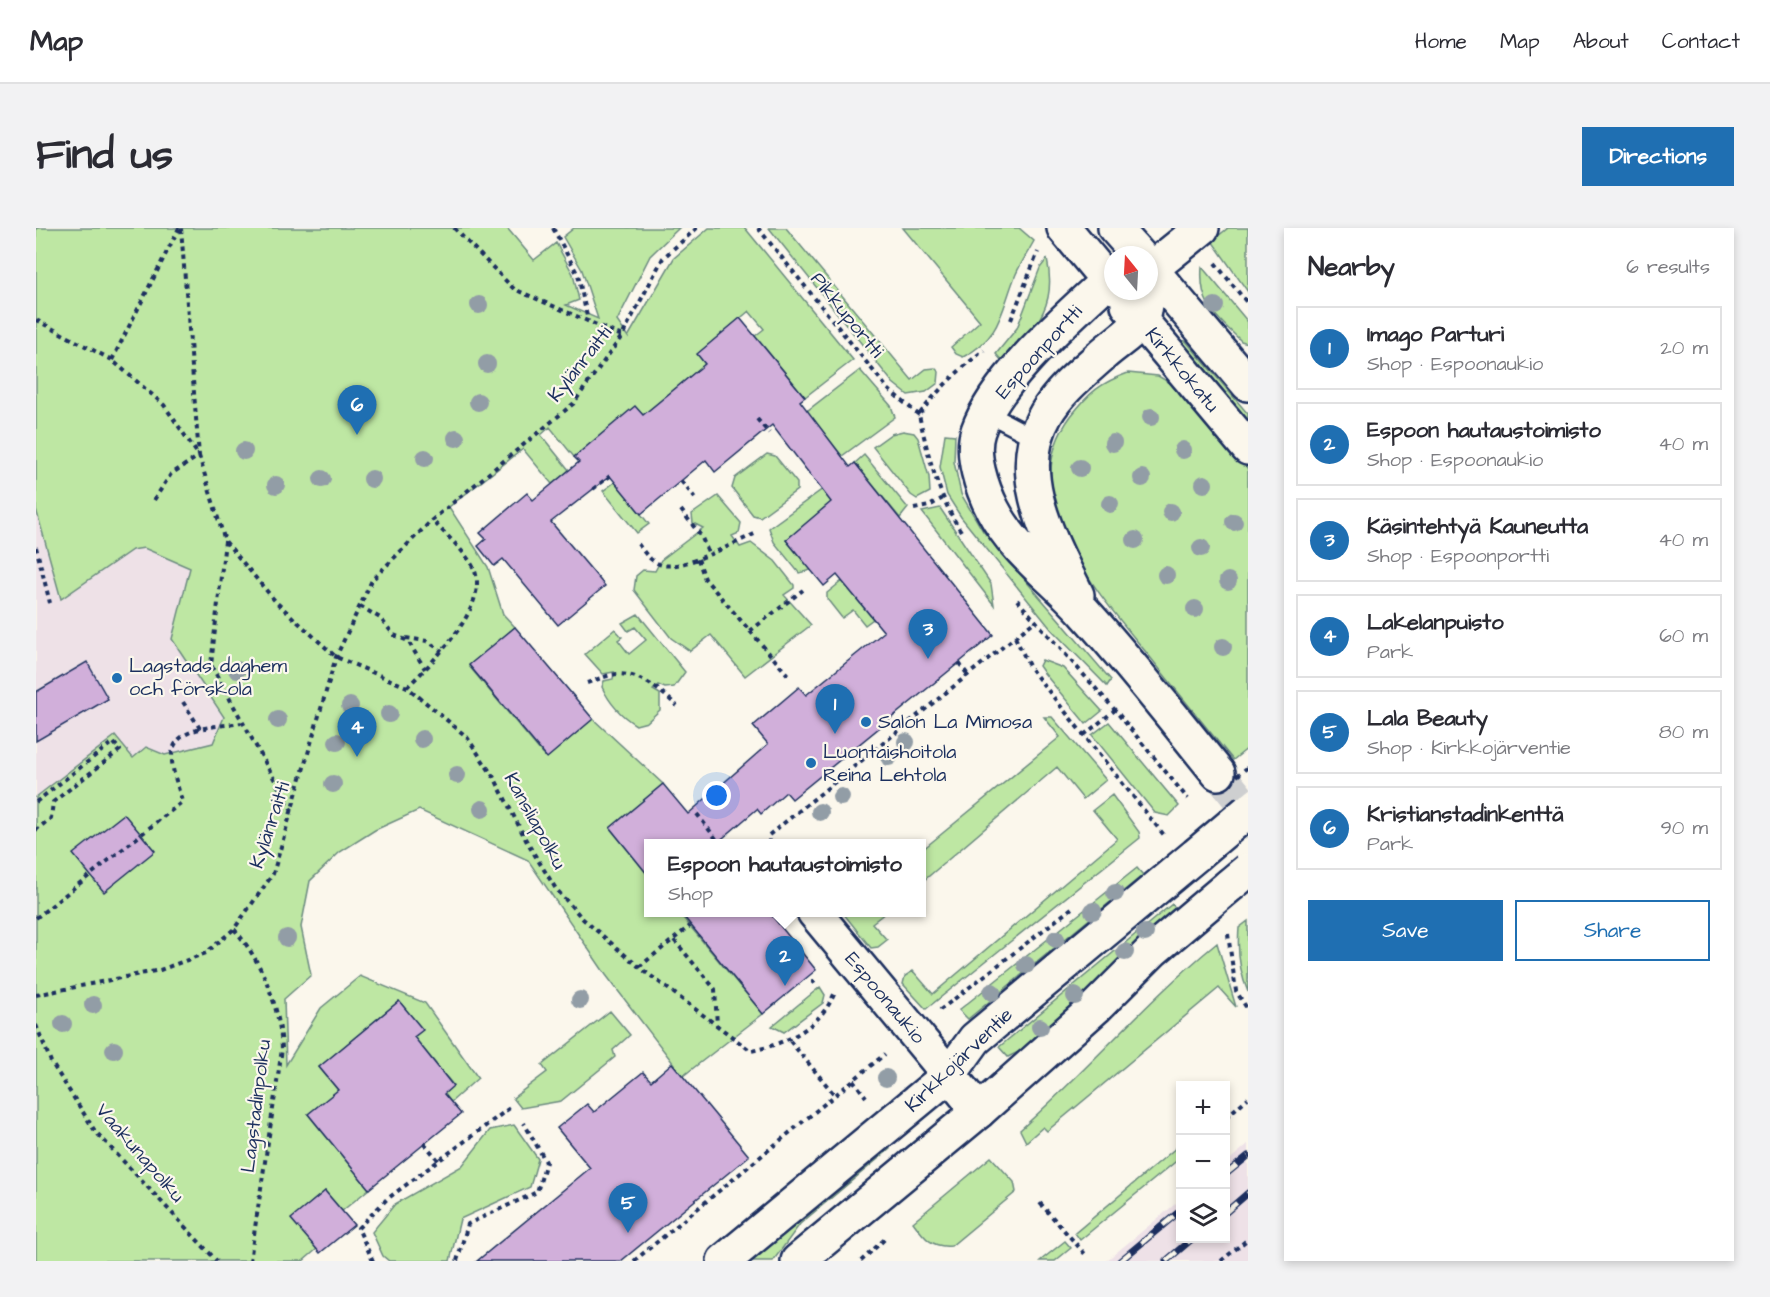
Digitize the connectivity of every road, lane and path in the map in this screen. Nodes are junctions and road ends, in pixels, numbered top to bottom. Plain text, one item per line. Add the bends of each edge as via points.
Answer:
1 (180, 228) edge
2 (454, 228) edge
3 (553, 228) edge
4 (697, 228) edge
5 (758, 228) edge
6 (1064, 228) edge
7 (1115, 228) edge
8 (1198, 232) edge
9 (1126, 246) edge
10 (1158, 268) edge
11 (1104, 274) edge
12 (1158, 291) edge
13 (1104, 292) edge
14 (1158, 299) edge
15 (1130, 300) edge
16 (1248, 304) edge
17 (36, 320) edge
18 (588, 322) junction
19 (1006, 328) dead end
20 (622, 336) junction
21 (986, 349) dead end
22 (112, 360) junction
23 (1248, 384) edge
24 (987, 413) junction
25 (757, 419) dead end
26 (769, 433) dead end
27 (1037, 439) junction
28 (1248, 448) edge
29 (199, 456) junction
30 (610, 476) dead end
31 (681, 481) dead end
32 (593, 489) dead end
33 (695, 498) dead end
34 (943, 498) dead end
35 (154, 500) dead end
36 (914, 509) dead end
37 (681, 510) dead end
38 (432, 520) junction
39 (757, 533) dead end
40 (225, 540) junction
41 (638, 544) dead end
42 (36, 547) edge
43 (709, 554) junction
44 (698, 559) junction
45 (803, 590) dead end
46 (50, 603) dead end
47 (360, 606) junction
48 (1085, 612) junction
49 (1035, 621) dead end
50 (750, 631) junction
51 (1015, 637) junction
52 (402, 638) junction
53 (442, 651) junction
54 (336, 657) junction
55 (958, 663) dead end
56 (425, 669) junction
57 (788, 675) dead end
58 (968, 675) junction
59 (587, 683) dead end
60 (407, 687) junction
61 (1095, 688) dead end
62 (183, 702) dead end
63 (677, 706) dead end
64 (1115, 710) junction
65 (241, 723) junction
66 (201, 730) junction
67 (1084, 735) junction
68 (1218, 773) tunnel mouth
69 (1188, 799) dead end
70 (36, 802) edge
71 (292, 811) junction
72 (1248, 811) edge
73 (697, 814) dead end
74 (36, 830) edge
75 (1171, 831) dead end
76 (1165, 836) junction
77 (717, 839) edge
78 (769, 839) edge
79 (1156, 843) dead end
80 (1239, 878) edge
81 (1074, 906) dead end
82 (818, 917) edge
83 (36, 918) edge
84 (690, 926) dead end
85 (1227, 926) dead end
86 (234, 929) junction
87 (674, 940) junction
88 (639, 967) junction
89 (836, 983) dead end
90 (36, 995) edge
91 (1248, 1010) edge
92 (36, 1025) edge
93 (717, 1026) junction
94 (913, 1032) junction
95 (790, 1041) junction
96 (949, 1075) junction
97 (834, 1094) junction
98 (1248, 1098) edge
99 (511, 1107) dead end
100 (979, 1111) junction
101 (1230, 1114) edge
102 (524, 1123) dead end
103 (424, 1143) dead end
104 (439, 1161) junction
105 (1040, 1203) dead end
106 (1248, 1239) edge
107 (1084, 1254) dead end
108 (217, 1261) edge
109 (250, 1261) edge
110 (373, 1261) edge
111 (457, 1261) edge
112 (634, 1261) edge
113 (724, 1261) edge
114 (798, 1261) edge
115 (1221, 1261) edge

1 - 22 path
1 - 29 path
2 - 18 path via 514,289
3 - 18 path via 578,275
4 - 20 path, Kylänraitti via 663,258
5 - 21 path, Pikkuportti via 888,389 919,415 954,374
6 - 11 main road, Kirkkokatu
6 - 19 path via 1037,253 1016,312
7 - 9 main road, Kirkkokatu
8 - 10 main road, Espoonportti
8 - 16 path
12 - 23 main road, Kirkkokatu
13 - 24 main road, Espoonportti via 1003,386
14 - 28 main road, Kirkkokatu
15 - 27 main road, Espoonportti via 1045,416
17 - 22 path
18 - 20 path
20 - 38 path, Kylänraitti via 573,404
22 - 29 path via 164,405
24 - 27 lane
24 - 48 main road, Espoonportti via 977,432 975,451 993,511 1022,553
25 - 26 path
27 - 48 main road, Espoonportti via 1032,476 1037,502 1048,536
29 - 35 path via 171,474
29 - 40 path
30 - 32 path
31 - 33 path
34 - 36 path
37 - 43 path
38 - 47 path, Kylänraitti via 372,580
38 - 53 path via 474,568 478,588 476,600
39 - 43 path
40 - 54 path via 276,602
40 - 65 path via 211,666
41 - 44 path via 660,565
42 - 46 path
43 - 44 path
44 - 50 path via 705,579
45 - 50 path
47 - 52 path
47 - 54 path, Kylänraitti
48 - 68 main road, Espoonportti
49 - 51 path
50 - 57 path
51 - 58 path
51 - 67 path via 1029,668
52 - 53 path via 427,641
52 - 56 path via 408,641
53 - 56 path
54 - 60 path, Kansliapolku
54 - 71 path, Kylänraitti
55 - 58 path
56 - 60 path
58 - 78 path via 769,835
59 - 63 path via 618,674 659,688
60 - 88 path, Kansliapolku via 468,737 556,889
61 - 64 path
62 - 66 path
64 - 67 path
64 - 69 path
65 - 66 path
65 - 71 path
66 - 83 path via 178,739 172,756 182,802
67 - 76 path
70 - 74 path via 113,742 120,750 53,802 51,818
71 - 86 path, Kylänraitti via 273,874
72 - 96 main road, Kirkkojärventie, bridge via 975,1039
73 - 77 path
75 - 76 path
76 - 79 path
80 - 100 main road via 1152,951
81 - 94 path
82 - 94 main road, Espoonaukio
84 - 87 path
85 - 91 path via 1236,991
86 - 90 path, Kylänraitti via 206,953 160,970
86 - 109 path, Lagstadinpolku via 263,974 281,1028 280,1060
87 - 88 path
87 - 93 path via 715,989
88 - 93 path, Espoonaukio
89 - 95 path, Espoonaukio via 823,1014
92 - 108 path, Vaakunapolku via 51,1062 94,1131
93 - 95 path, Espoonaukio via 751,1051
94 - 96 main road, Espoonaukio
94 - 97 path
95 - 97 path
96 - 100 main road, Espoonaukio
96 - 113 main road, Kirkkojärventie
97 - 112 path
98 - 101 path
99 - 104 path
100 - 114 main road
102 - 111 path via 546,1162 537,1192 468,1224
103 - 104 path
104 - 110 path via 387,1199 358,1228
105 - 107 path
106 - 115 path

